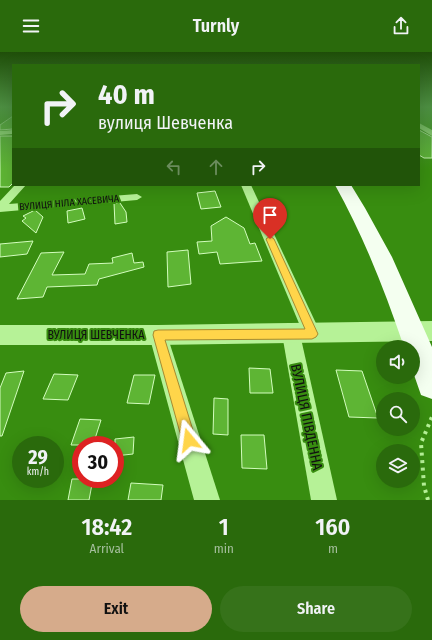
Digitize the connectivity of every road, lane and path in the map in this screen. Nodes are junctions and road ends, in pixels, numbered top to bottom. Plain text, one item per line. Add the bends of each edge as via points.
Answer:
1 (423, 128) edge
2 (12, 132) edge
3 (0, 133) edge
4 (432, 134) edge
5 (20, 186) edge
6 (246, 186) edge
7 (344, 186) edge
8 (137, 197) dead end
9 (2, 204) edge
10 (422, 331) edge
11 (290, 334) junction
12 (312, 334) junction
13 (0, 335) edge
14 (158, 335) junction
15 (432, 384) edge
16 (432, 417) edge
17 (207, 500) edge
18 (324, 500) edge
19 (428, 500) edge

1 - 4 street
2 - 3 street
5 - 9 street
6 - 12 street
7 - 10 highway
8 - 9 street, ВУЛИЦЯ НІЛА ХАСЕВИЧА
10 - 12 street, ВУЛИЦЯ ШЕВЧЕНКА
10 - 15 highway
11 - 12 street, ВУЛИЦЯ ШЕВЧЕНКА
11 - 14 street, ВУЛИЦЯ ШЕВЧЕНКА
11 - 18 street, ВУЛИЦЯ ПІВДЕННА
13 - 14 street, ВУЛИЦЯ ШЕВЧЕНКА
14 - 17 street
16 - 19 path via 421,443 424,486

